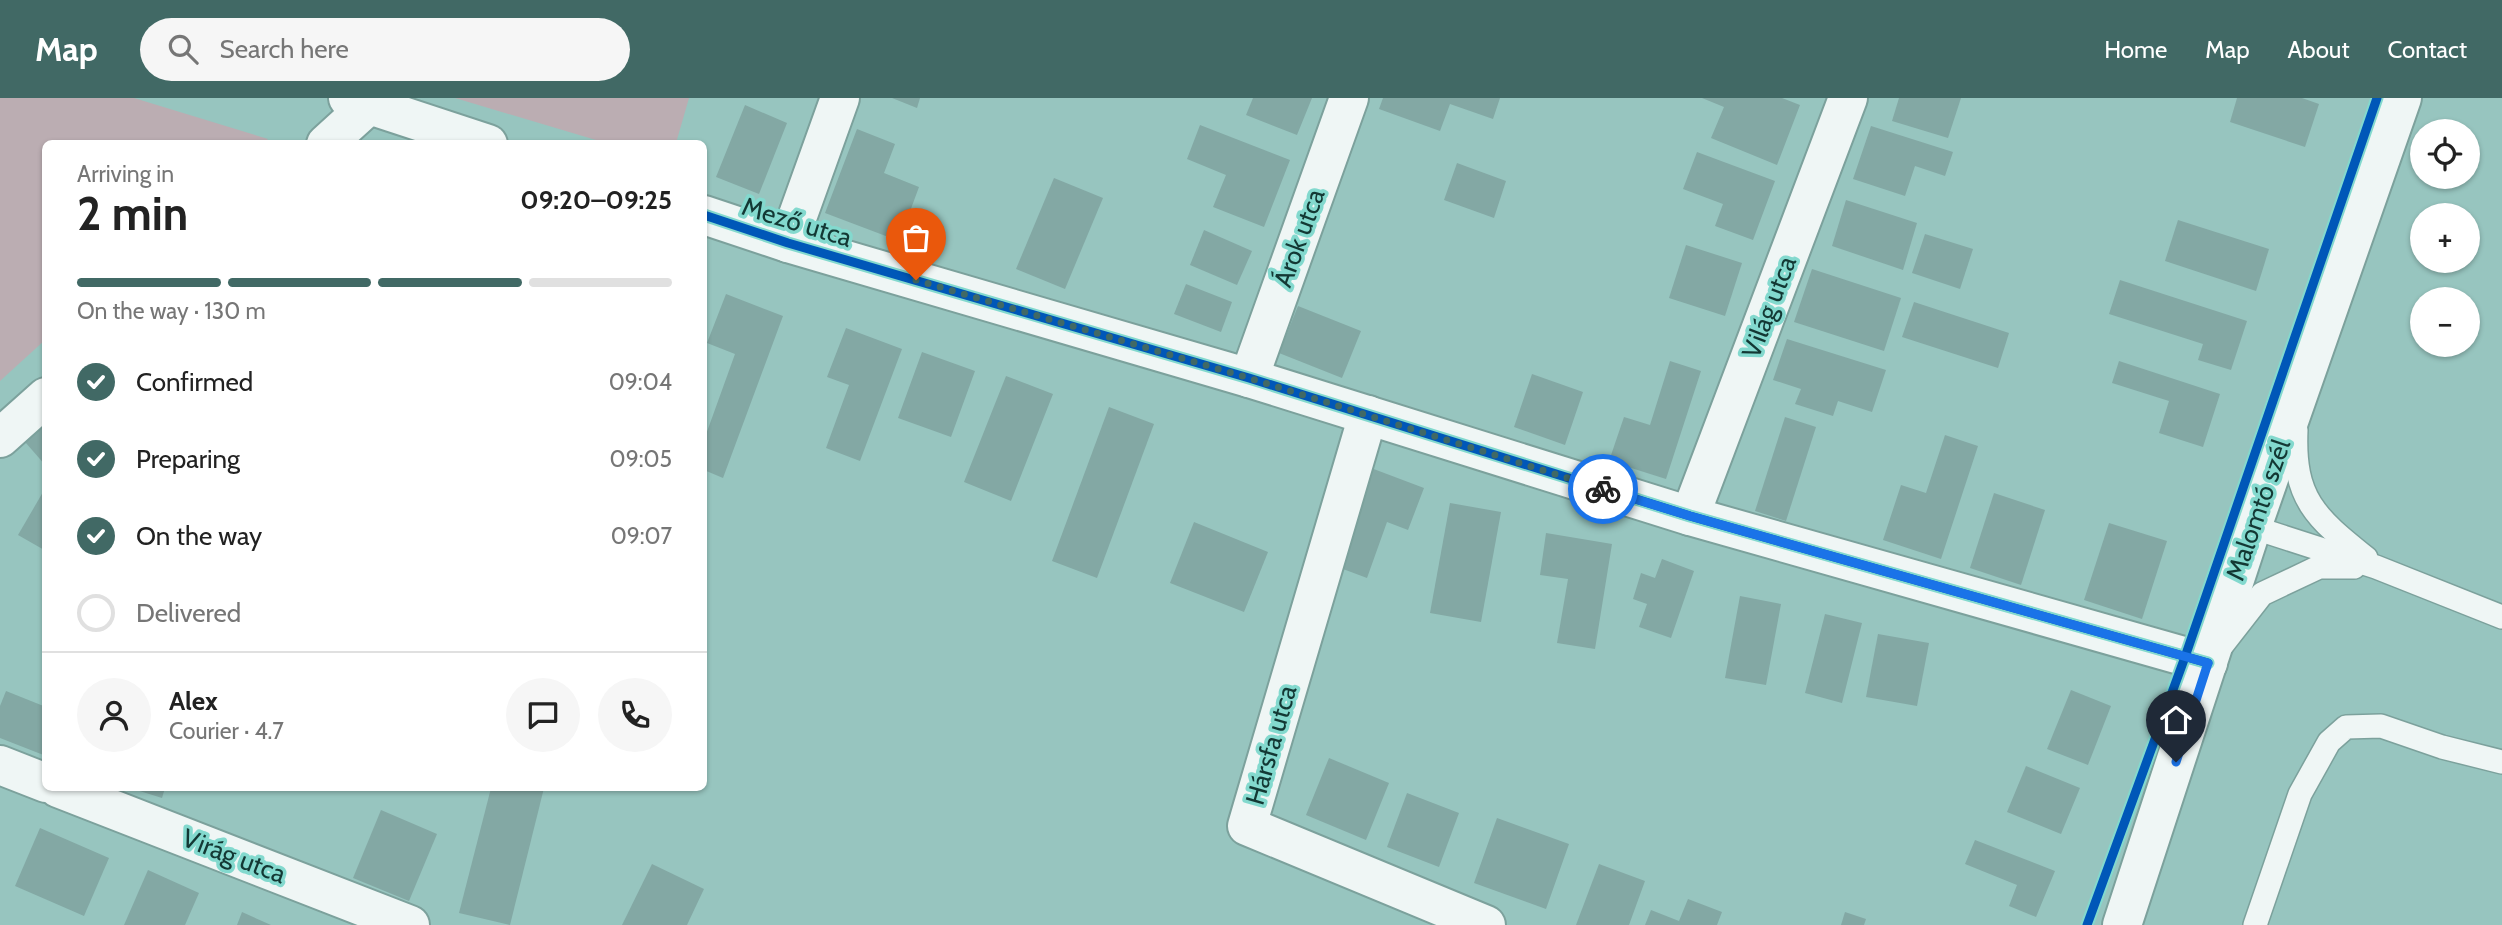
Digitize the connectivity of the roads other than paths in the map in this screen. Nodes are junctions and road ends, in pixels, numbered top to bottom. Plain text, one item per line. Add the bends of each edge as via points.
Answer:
1 (840, 98) edge
2 (1349, 98) edge
3 (1848, 98) edge
4 (2402, 98) edge
5 (359, 101) edge
6 (329, 140) edge
7 (476, 140) edge
8 (707, 216) edge
9 (788, 243) junction
10 (1249, 378) junction
11 (2297, 397) junction
12 (42, 401) edge
13 (1368, 415) junction
14 (0, 438) edge
15 (1690, 516) junction
16 (2252, 527) junction
17 (2376, 566) junction
18 (2502, 617) edge
19 (2208, 663) junction
20 (2502, 762) edge
21 (0, 765) edge
22 (42, 781) edge
23 (66, 791) edge
24 (410, 925) edge
25 (1486, 925) edge
26 (2122, 925) edge
27 (2255, 925) edge

1 - 9 street
2 - 10 street, Árok utca
3 - 15 street, Világ utca
4 - 11 street, Malomtó szél
5 - 6 street
5 - 7 street
8 - 9 street, Mező utca
9 - 10 street, Mező utca
10 - 13 street, Mező utca
11 - 16 street, Malomtó szél
11 - 17 lane via 2295,456 2301,488 2326,526
12 - 14 street
13 - 15 street, Mező utca
13 - 25 street, Hársfa utca via 1247,826
15 - 19 street, Mező utca
16 - 17 lane
16 - 19 street, Malomtó szél
17 - 18 lane
17 - 19 lane via 2319,567 2262,594
19 - 26 street, Malomtó szél
20 - 27 lane via 2381,726 2346,727 2329,742 2300,794
21 - 22 street
23 - 24 street, Virág utca

